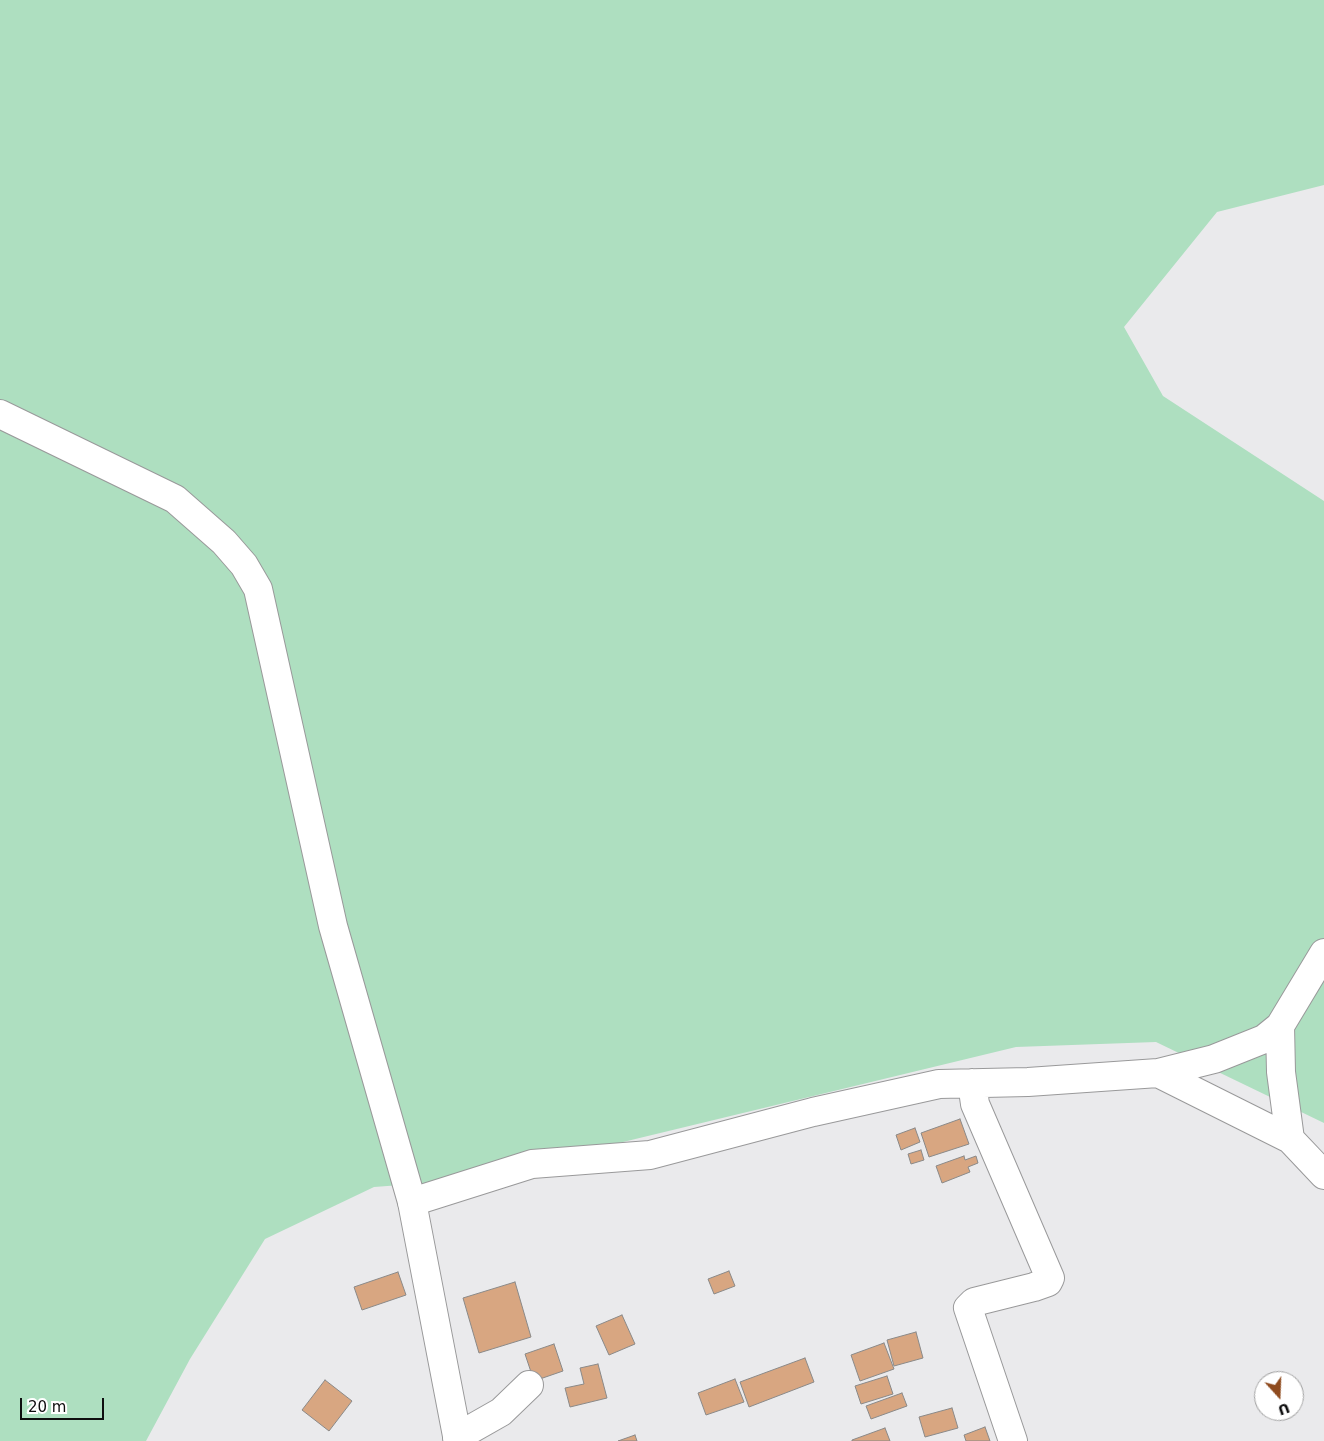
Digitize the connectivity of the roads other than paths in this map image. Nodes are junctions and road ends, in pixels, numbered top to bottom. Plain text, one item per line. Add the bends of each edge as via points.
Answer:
1 (0, 414) edge
2 (1324, 953) edge
3 (1280, 1026) junction
4 (1158, 1073) junction
5 (972, 1083) junction
6 (1290, 1139) junction
7 (1324, 1175) edge
8 (412, 1202) junction
9 (530, 1385) dead end
10 (457, 1439) edge
11 (1013, 1441) edge

1 - 8 main road via 175,499 224,542 244,565 258,589 333,926
2 - 3 main road
3 - 4 main road via 1264,1039 1234,1052
3 - 6 main road via 1281,1072
4 - 5 main road
4 - 6 main road
5 - 8 main road via 939,1084 814,1112 650,1156 532,1164
5 - 11 main road via 975,1104 1050,1278 1048,1282 1034,1287 974,1302 968,1308
6 - 7 main road
8 - 10 main road
9 - 10 main road via 501,1412

